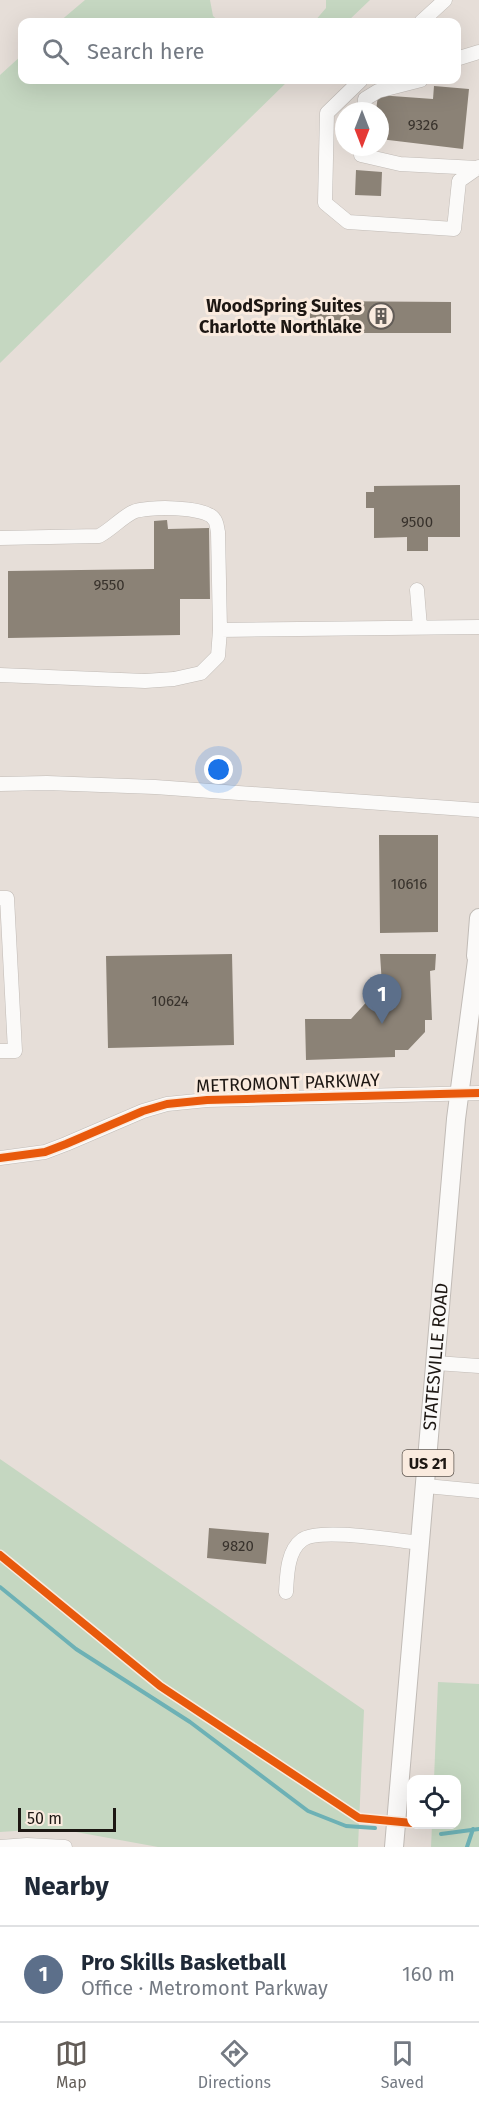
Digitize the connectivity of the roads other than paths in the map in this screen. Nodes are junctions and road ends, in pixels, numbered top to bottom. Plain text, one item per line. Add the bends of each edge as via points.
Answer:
1 (445, 0) edge
2 (425, 18) edge
3 (479, 52) edge
4 (461, 57) edge
5 (358, 84) edge
6 (405, 84) edge
7 (365, 102) edge
8 (365, 156) edge
9 (478, 168) edge
10 (0, 538) edge
11 (417, 590) dead end
12 (420, 627) junction
13 (479, 627) edge
14 (220, 630) junction
15 (0, 675) edge
16 (0, 784) edge
17 (479, 810) edge
18 (0, 898) edge
19 (479, 918) edge
20 (479, 945) edge
21 (474, 975) junction
22 (0, 1051) edge
23 (459, 1092) junction
24 (479, 1093) edge
25 (0, 1158) edge
26 (436, 1363) junction
27 (479, 1366) edge
28 (426, 1486) junction
29 (479, 1491) edge
30 (422, 1543) junction
31 (286, 1592) dead end
32 (0, 1847) edge
33 (65, 1847) edge
34 (394, 1847) edge

1 - 2 street
3 - 4 street
5 - 9 street via 327,112 325,203 348,222 454,229 459,181
6 - 7 street via 378,91
8 - 9 street via 400,164
10 - 14 street via 99,536 136,511 207,513 215,519 218,532
11 - 12 street
12 - 13 street
12 - 14 street
14 - 15 street via 219,656 201,673 174,679
16 - 17 street via 155,787
18 - 22 street via 7,897 15,1051
19 - 21 main road, STATESVILLE ROAD / US 21
20 - 21 main road, STATESVILLE ROAD / US 21
21 - 23 main road, STATESVILLE ROAD / US 21
23 - 24 street, METROMONT PARKWAY
23 - 25 street, METROMONT PARKWAY via 167,1104 45,1152
23 - 26 main road, STATESVILLE ROAD / US 21
26 - 27 street
26 - 28 main road, STATESVILLE ROAD / US 21
28 - 29 street
28 - 30 main road, STATESVILLE ROAD / US 21
30 - 31 street via 328,1534 309,1536 296,1546
30 - 34 main road, STATESVILLE ROAD / US 21
32 - 33 street

